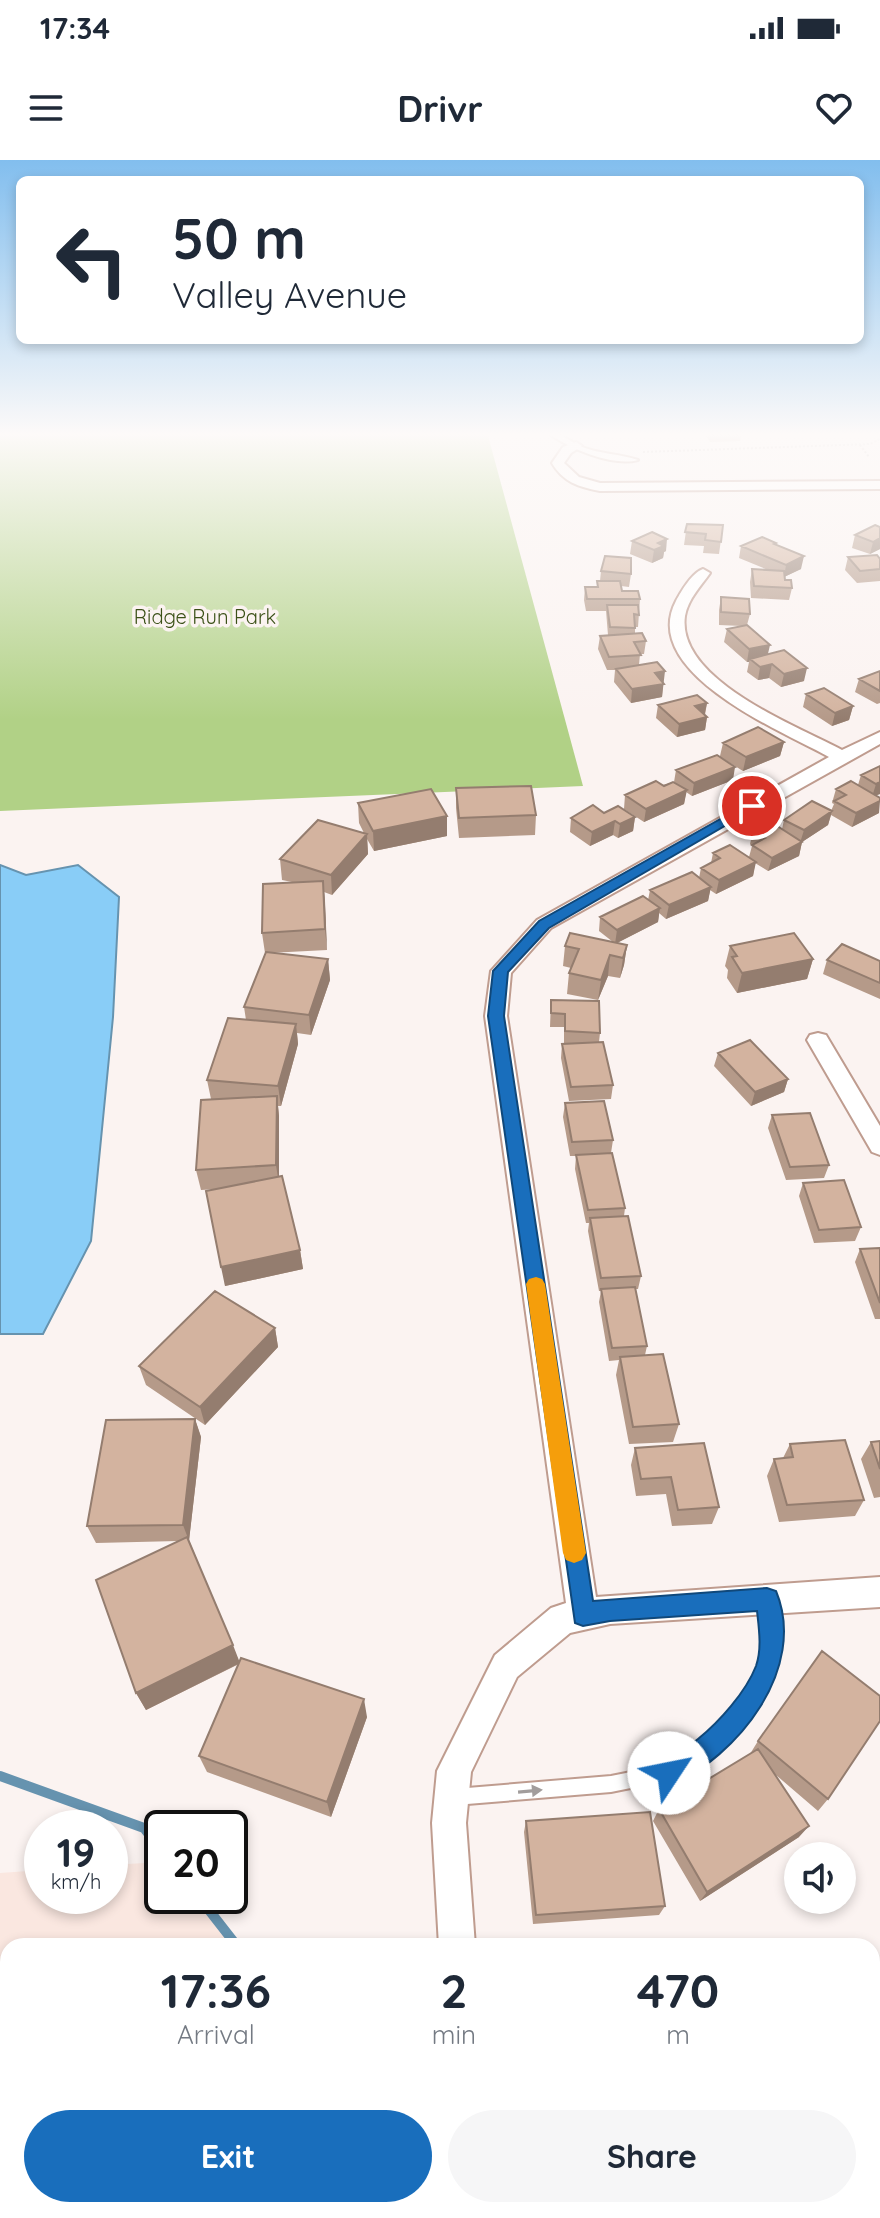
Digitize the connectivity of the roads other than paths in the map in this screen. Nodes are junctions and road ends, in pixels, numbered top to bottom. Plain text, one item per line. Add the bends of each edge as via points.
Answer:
1 (703, 573) dead end
2 (880, 737) edge
3 (841, 757) junction
4 (818, 1040) dead end
5 (880, 1146) edge
6 (880, 1592) edge
7 (767, 1599) junction
8 (583, 1615) junction
9 (452, 1798) junction
10 (456, 1938) edge

1 - 3 street via 677,616 679,637 699,669 718,687
2 - 3 street
3 - 8 street via 544,924 501,971 496,1016
4 - 5 street
6 - 7 street
7 - 8 street
9 -> 7 lane via 611,1784 669,1773 708,1747 739,1715 767,1671 772,1640
8 - 9 street via 562,1619 506,1666 454,1771
9 - 10 street

